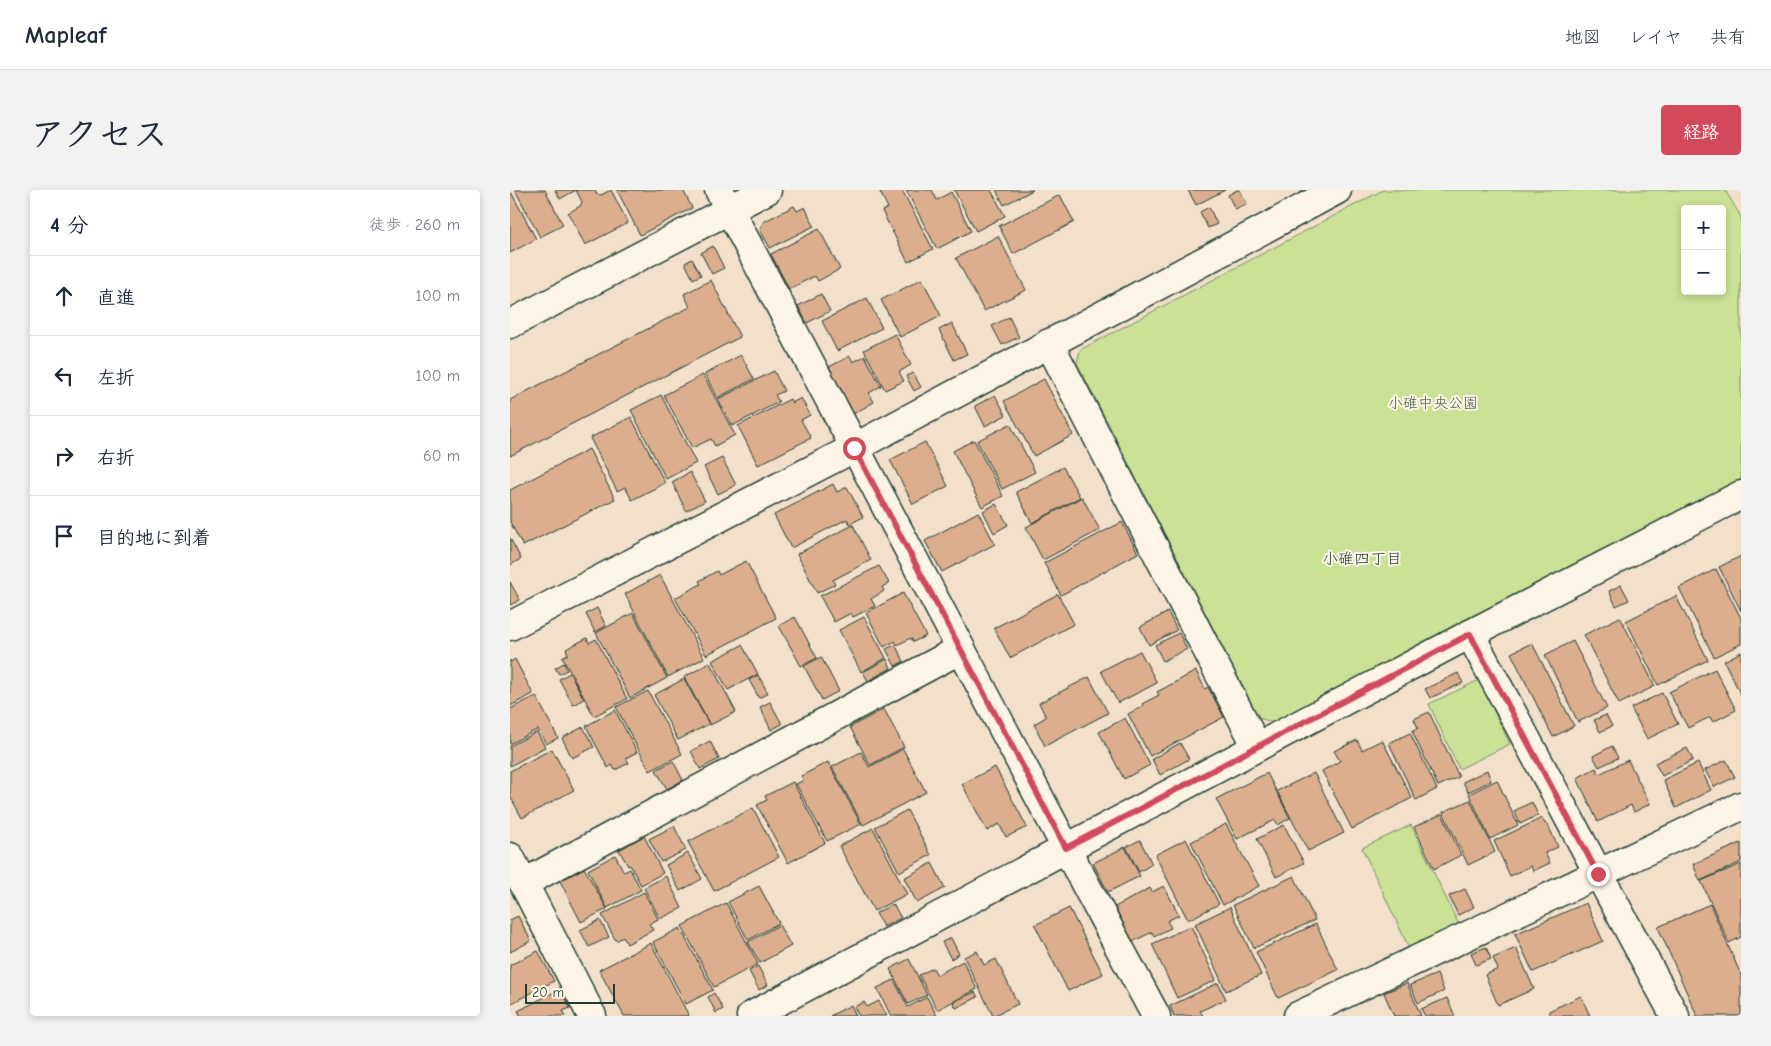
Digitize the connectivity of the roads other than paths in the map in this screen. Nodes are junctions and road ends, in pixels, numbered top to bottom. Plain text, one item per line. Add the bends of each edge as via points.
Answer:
1 (767, 190) edge
2 (1337, 190) edge
3 (724, 200) edge
4 (510, 324) edge
5 (1049, 342) junction
6 (854, 448) junction
7 (1741, 495) edge
8 (510, 626) edge
9 (1470, 634) junction
10 (961, 649) junction
11 (1257, 747) junction
12 (1741, 806) edge
13 (1066, 848) junction
14 (510, 857) edge
15 (1598, 874) junction
16 (524, 883) junction
17 (592, 1016) edge
18 (751, 1016) edge
19 (1156, 1016) edge
20 (1298, 1016) edge
21 (1675, 1016) edge

1 - 3 street
2 - 5 street
3 - 4 street
3 - 6 street
5 - 6 street
5 - 11 street
6 - 8 street
6 - 10 street
7 - 9 street
9 - 11 street
9 - 15 street
10 - 13 street
10 - 16 street
11 - 13 street
12 - 15 street
13 - 18 street
13 - 19 street
14 - 16 street
15 - 20 street
15 - 21 street
16 - 17 street

